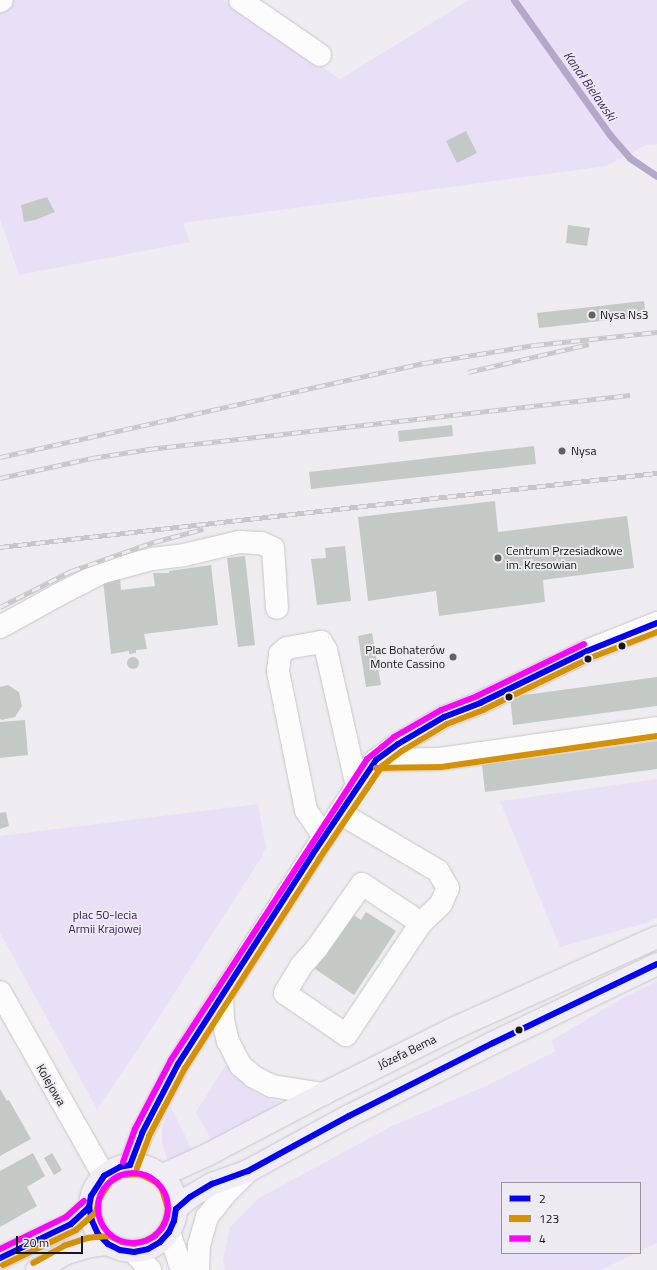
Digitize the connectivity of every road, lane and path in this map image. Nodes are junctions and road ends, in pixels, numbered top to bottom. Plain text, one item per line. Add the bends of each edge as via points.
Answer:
1 (240, 0) edge
2 (320, 55) dead end
3 (277, 608) dead end
4 (657, 623) edge
5 (0, 627) edge
6 (657, 728) edge
7 (376, 760) junction
8 (357, 788) junction
9 (340, 813) junction
10 (324, 837) junction
11 (421, 923) junction
12 (657, 937) edge
13 (657, 964) edge
14 (0, 992) edge
15 (222, 994) junction
16 (323, 1094) junction
17 (130, 1165) junction
18 (248, 1171) junction
19 (104, 1176) junction
20 (161, 1176) junction
21 (89, 1207) junction
22 (176, 1209) junction
23 (169, 1232) junction
24 (108, 1244) junction
25 (134, 1252) junction
26 (0, 1258) edge
27 (37, 1270) edge
28 (150, 1270) edge
29 (182, 1270) edge
30 (198, 1270) edge

1 - 2 street
3 - 5 street via 273,548 261,543 239,542 184,555 152,559 103,572
4 - 7 street via 587,651 480,703 444,717
6 - 7 street via 440,759
7 - 8 street
8 - 9 street
8 - 10 street via 326,650 321,642 287,648 280,654 278,671 306,810
9 - 10 street
9 - 11 street via 438,871 448,888 441,904
10 - 15 street
11 - 11 street via 362,884 317,948 301,966 285,993 346,1035
12 - 16 main road, Józefa Bema via 457,1027
13 - 18 main road via 493,1043
14 - 19 street, Kolejowa
15 - 16 street via 223,1020 228,1041 241,1066 254,1077 272,1086
15 - 17 street via 158,1099
16 - 20 main road, Józefa Bema
17 - 19 main road via 120,1167
17 - 20 main road via 141,1166
18 - 22 main road via 212,1184
18 - 30 street via 207,1217 199,1245
19 - 21 main road via 91,1196
20 - 22 main road via 169,1185
21 - 24 main road via 98,1234
21 - 26 main road via 72,1224
22 - 23 main road
23 - 25 main road via 160,1242 148,1249
23 - 29 street
24 - 25 main road via 120,1250
24 - 27 main road via 67,1253
25 - 28 street

